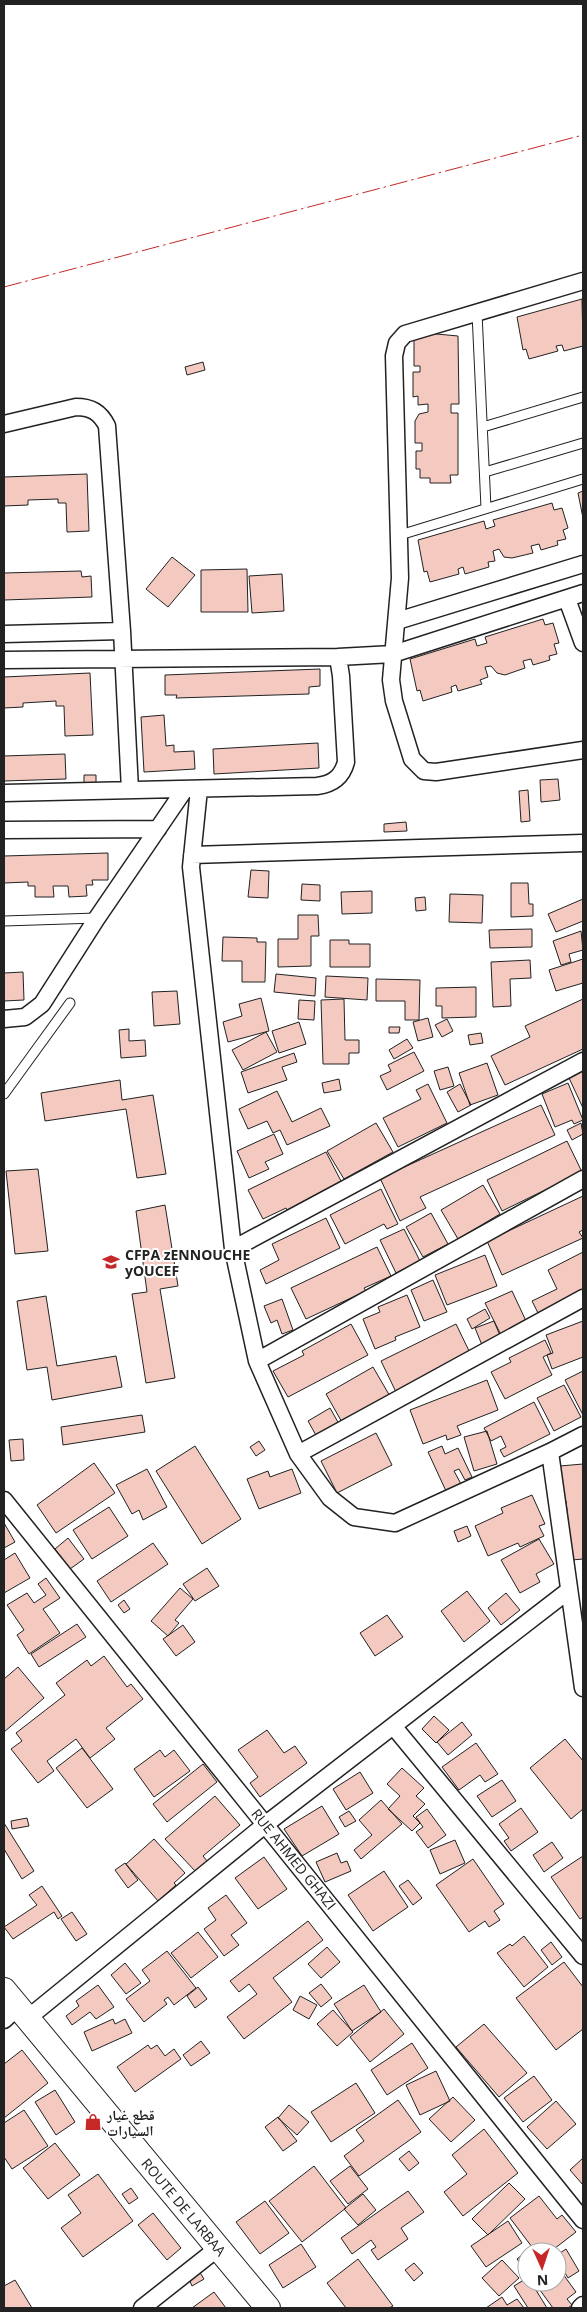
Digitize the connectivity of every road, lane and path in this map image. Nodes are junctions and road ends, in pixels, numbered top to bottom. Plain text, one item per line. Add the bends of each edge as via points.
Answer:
1 (583, 282) edge
2 (477, 313) junction
3 (583, 397) edge
4 (4, 424) edge
5 (483, 427) junction
6 (583, 443) edge
7 (485, 472) junction
8 (583, 479) edge
9 (486, 508) junction
10 (400, 535) junction
11 (583, 564) edge
12 (583, 594) edge
13 (567, 599) junction
14 (397, 621) junction
15 (122, 631) junction
16 (4, 634) edge
17 (583, 644) edge
18 (393, 654) junction
19 (338, 657) junction
20 (123, 659) junction
21 (4, 660) edge
22 (583, 750) edge
23 (192, 789) junction
24 (130, 790) junction
25 (4, 794) edge
26 (158, 829) junction
27 (4, 830) edge
28 (583, 843) edge
29 (192, 855) junction
30 (97, 918) junction
31 (4, 921) edge
32 (70, 1004) dead end
33 (4, 1019) edge
34 (583, 1061) edge
35 (4, 1094) edge
36 (583, 1179) edge
37 (233, 1249) junction
38 (583, 1298) edge
39 (257, 1361) junction
40 (583, 1434) edge
41 (550, 1452) junction
42 (298, 1454) junction
43 (4, 1500) edge
44 (568, 1591) junction
45 (583, 1688) edge
46 (394, 1727) junction
47 (266, 1824) junction
48 (583, 1956) edge
49 (13, 2009) edge
50 (583, 2220) edge
51 (218, 2248) junction
52 (583, 2305) edge
53 (262, 2306) edge
54 (142, 2308) edge
55 (580, 2308) edge

1 - 2 street
2 - 5 lane
2 - 10 street via 405,334 396,343
3 - 5 lane
4 - 15 street via 76,407 92,409 104,419 108,433
5 - 7 lane
6 - 7 lane
7 - 9 lane
8 - 9 lane
9 - 10 lane
10 - 14 street
11 - 14 street
12 - 13 street
13 - 17 street
13 - 18 street
14 - 18 street
15 - 16 street
15 - 20 street
18 - 19 street
18 - 22 street via 391,680 394,700 412,759 424,771 436,772
19 - 20 street
19 - 23 street via 346,762 336,779 317,786
20 - 21 street
20 - 24 street
23 - 24 street
23 - 26 street
23 - 29 street
24 - 25 street
26 - 27 street
26 - 30 street
28 - 29 street
29 - 37 street
30 - 31 lane
30 - 33 street via 42,1004 25,1017
32 - 35 lane
34 - 37 street
36 - 39 street
37 - 39 street
38 - 42 street
39 - 42 street
40 - 41 street
41 - 42 street via 395,1524 354,1517 330,1498
41 - 44 street
43 - 47 street, RUE AHMED GHAZI
44 - 45 street
44 - 46 street
46 - 47 street
46 - 48 street
47 - 49 street
47 - 50 street, RUE AHMED GHAZI
49 - 51 main road, ROUTE DE LARBAA
51 - 53 main road, ROUTE DE LARBAA
51 - 54 street
52 - 55 street

